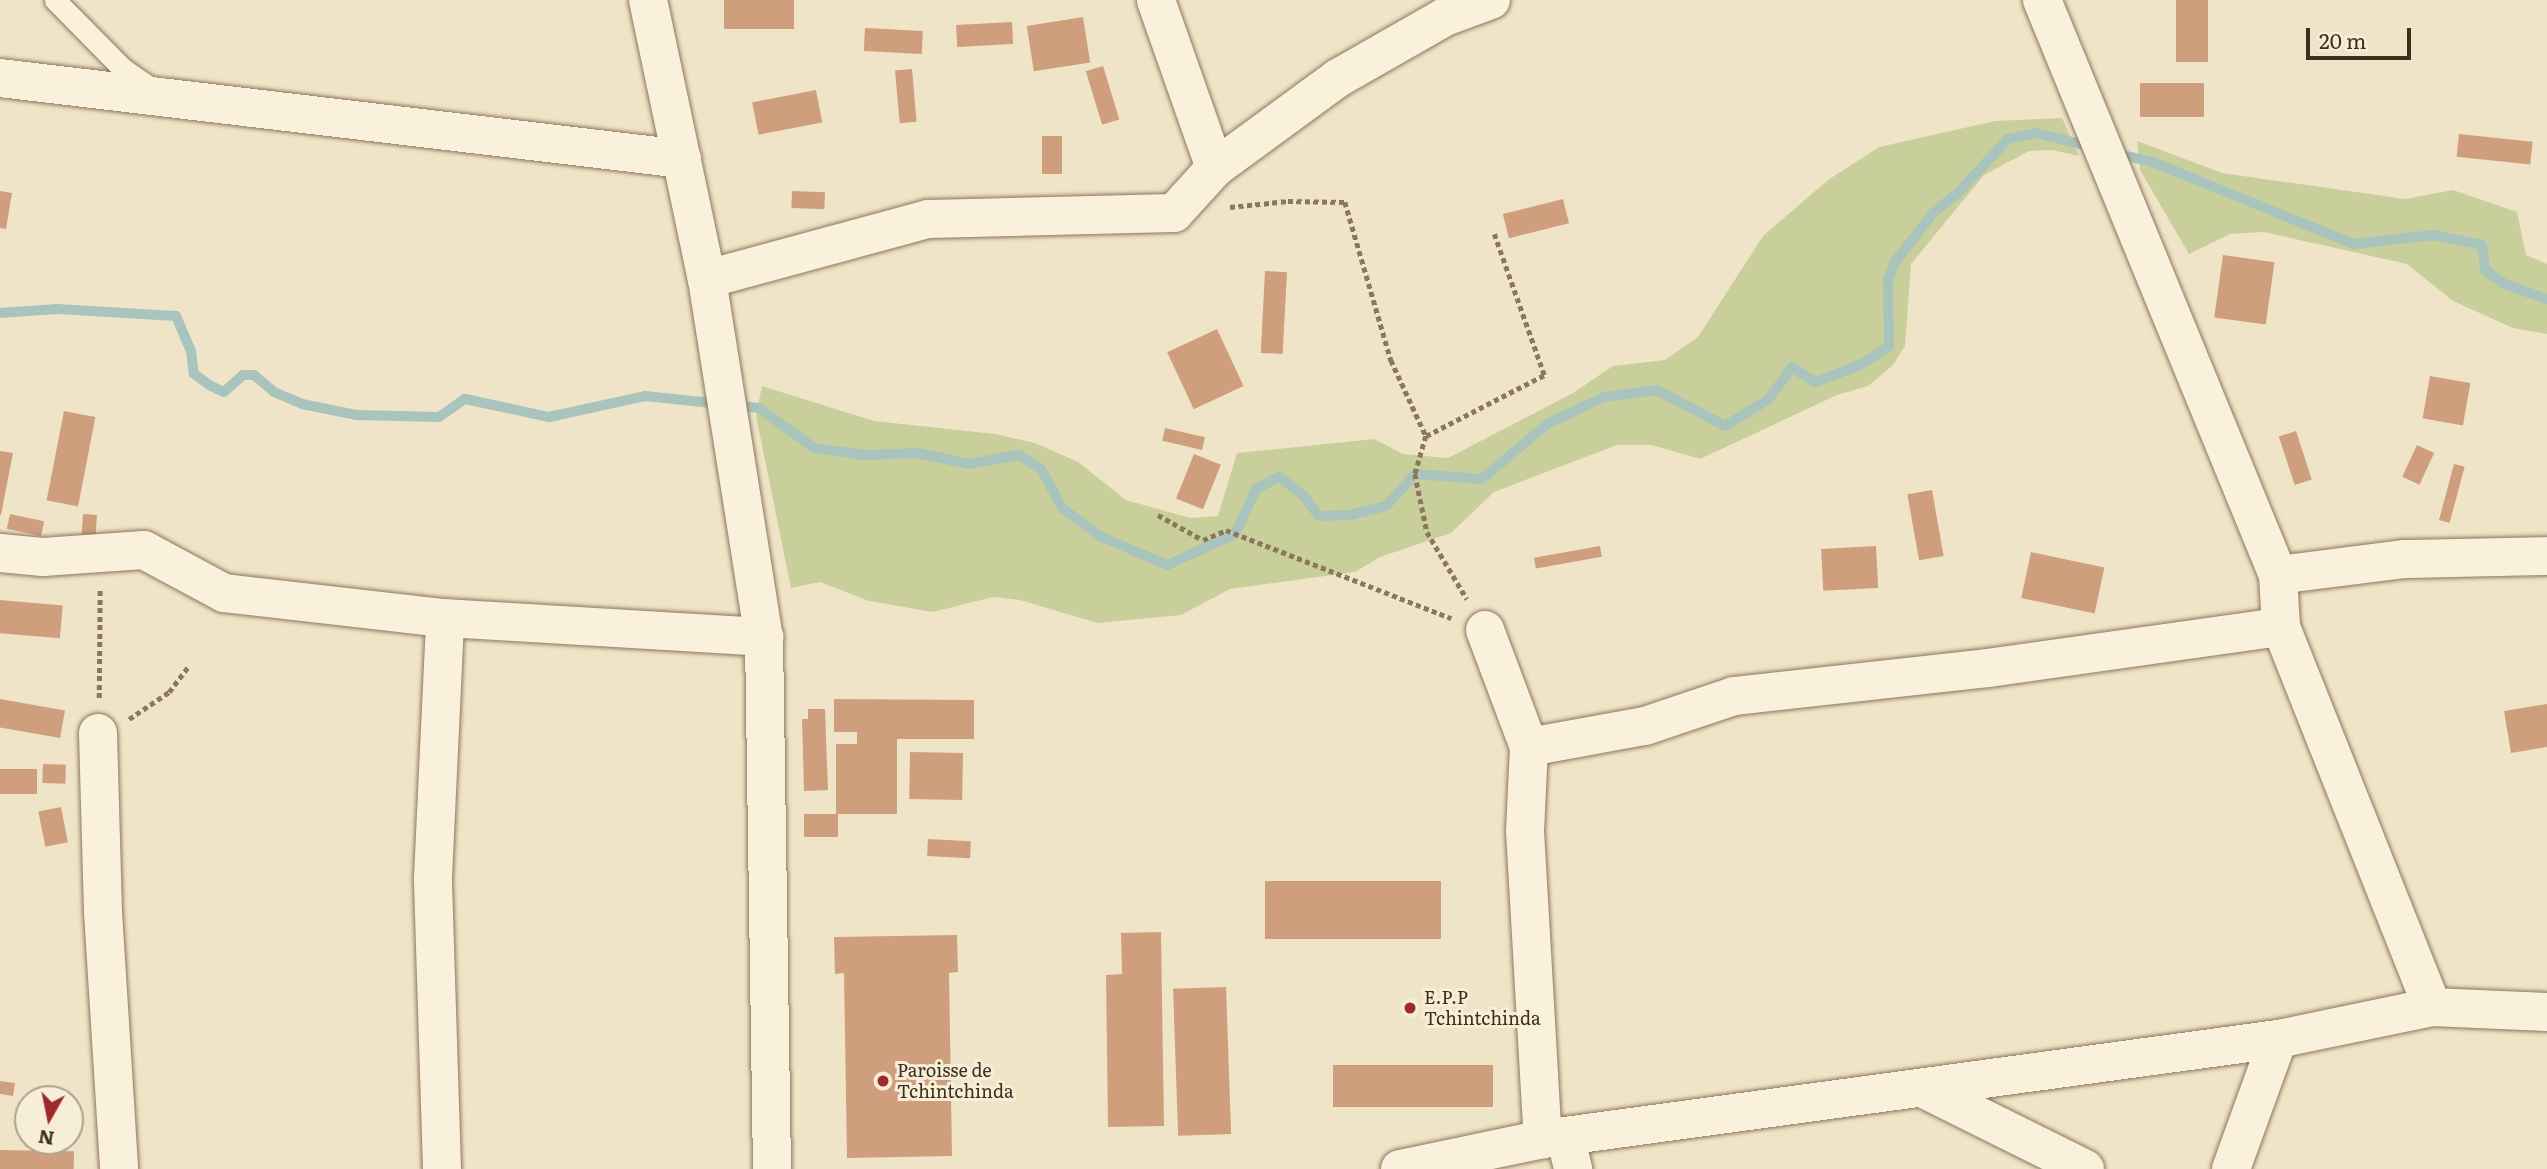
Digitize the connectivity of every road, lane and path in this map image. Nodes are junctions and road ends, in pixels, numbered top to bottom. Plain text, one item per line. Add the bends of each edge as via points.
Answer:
1 (55, 0) edge
2 (648, 0) edge
3 (1156, 0) edge
4 (1491, 0) edge
5 (2042, 0) edge
6 (0, 78) edge
7 (165, 98) junction
8 (682, 159) junction
9 (1214, 167) junction
10 (1174, 213) junction
11 (1494, 234) dead end
12 (707, 279) junction
13 (1426, 436) junction
14 (1158, 515) dead end
15 (106, 552) junction
16 (0, 553) edge
17 (2547, 556) edge
18 (2278, 575) junction
19 (445, 618) junction
20 (2281, 627) junction
21 (1485, 631) junction
22 (764, 637) junction
23 (188, 667) dead end
24 (98, 733) junction
25 (1529, 747) junction
26 (2432, 1007) junction
27 (2547, 1013) edge
28 (2278, 1039) junction
29 (1922, 1088) junction
30 (1560, 1148) edge
31 (119, 1169) edge
32 (442, 1169) edge
33 (772, 1169) edge
34 (1400, 1169) edge
35 (2085, 1169) edge
36 (2231, 1169) edge

1 - 7 lane via 122,68
2 - 8 street
3 - 9 street
4 - 9 street via 1445,17 1338,78
5 - 18 street
6 - 7 street
7 - 8 street
8 - 12 street
9 - 10 street
10 - 12 street via 928,219
10 - 13 path via 1288,201 1345,202 1391,360
11 - 13 path via 1544,375
12 - 22 street
13 - 21 path via 1415,474 1427,532
14 - 21 path via 1203,540 1226,530
15 - 16 street via 43,557
15 - 19 street via 144,550 224,593
15 - 24 path via 99,590
17 - 18 street via 2404,559
18 - 20 street
19 - 22 street
19 - 32 street via 433,877
20 - 25 street via 1988,668 1734,696 1645,726
20 - 26 street
21 - 25 street
22 - 33 street
23 - 24 path via 169,692 132,718
24 - 31 street via 103,912
25 - 30 street via 1525,831
26 - 27 street
26 - 28 street
28 - 29 street
28 - 36 street
29 - 30 street
29 - 35 street
30 - 34 street

